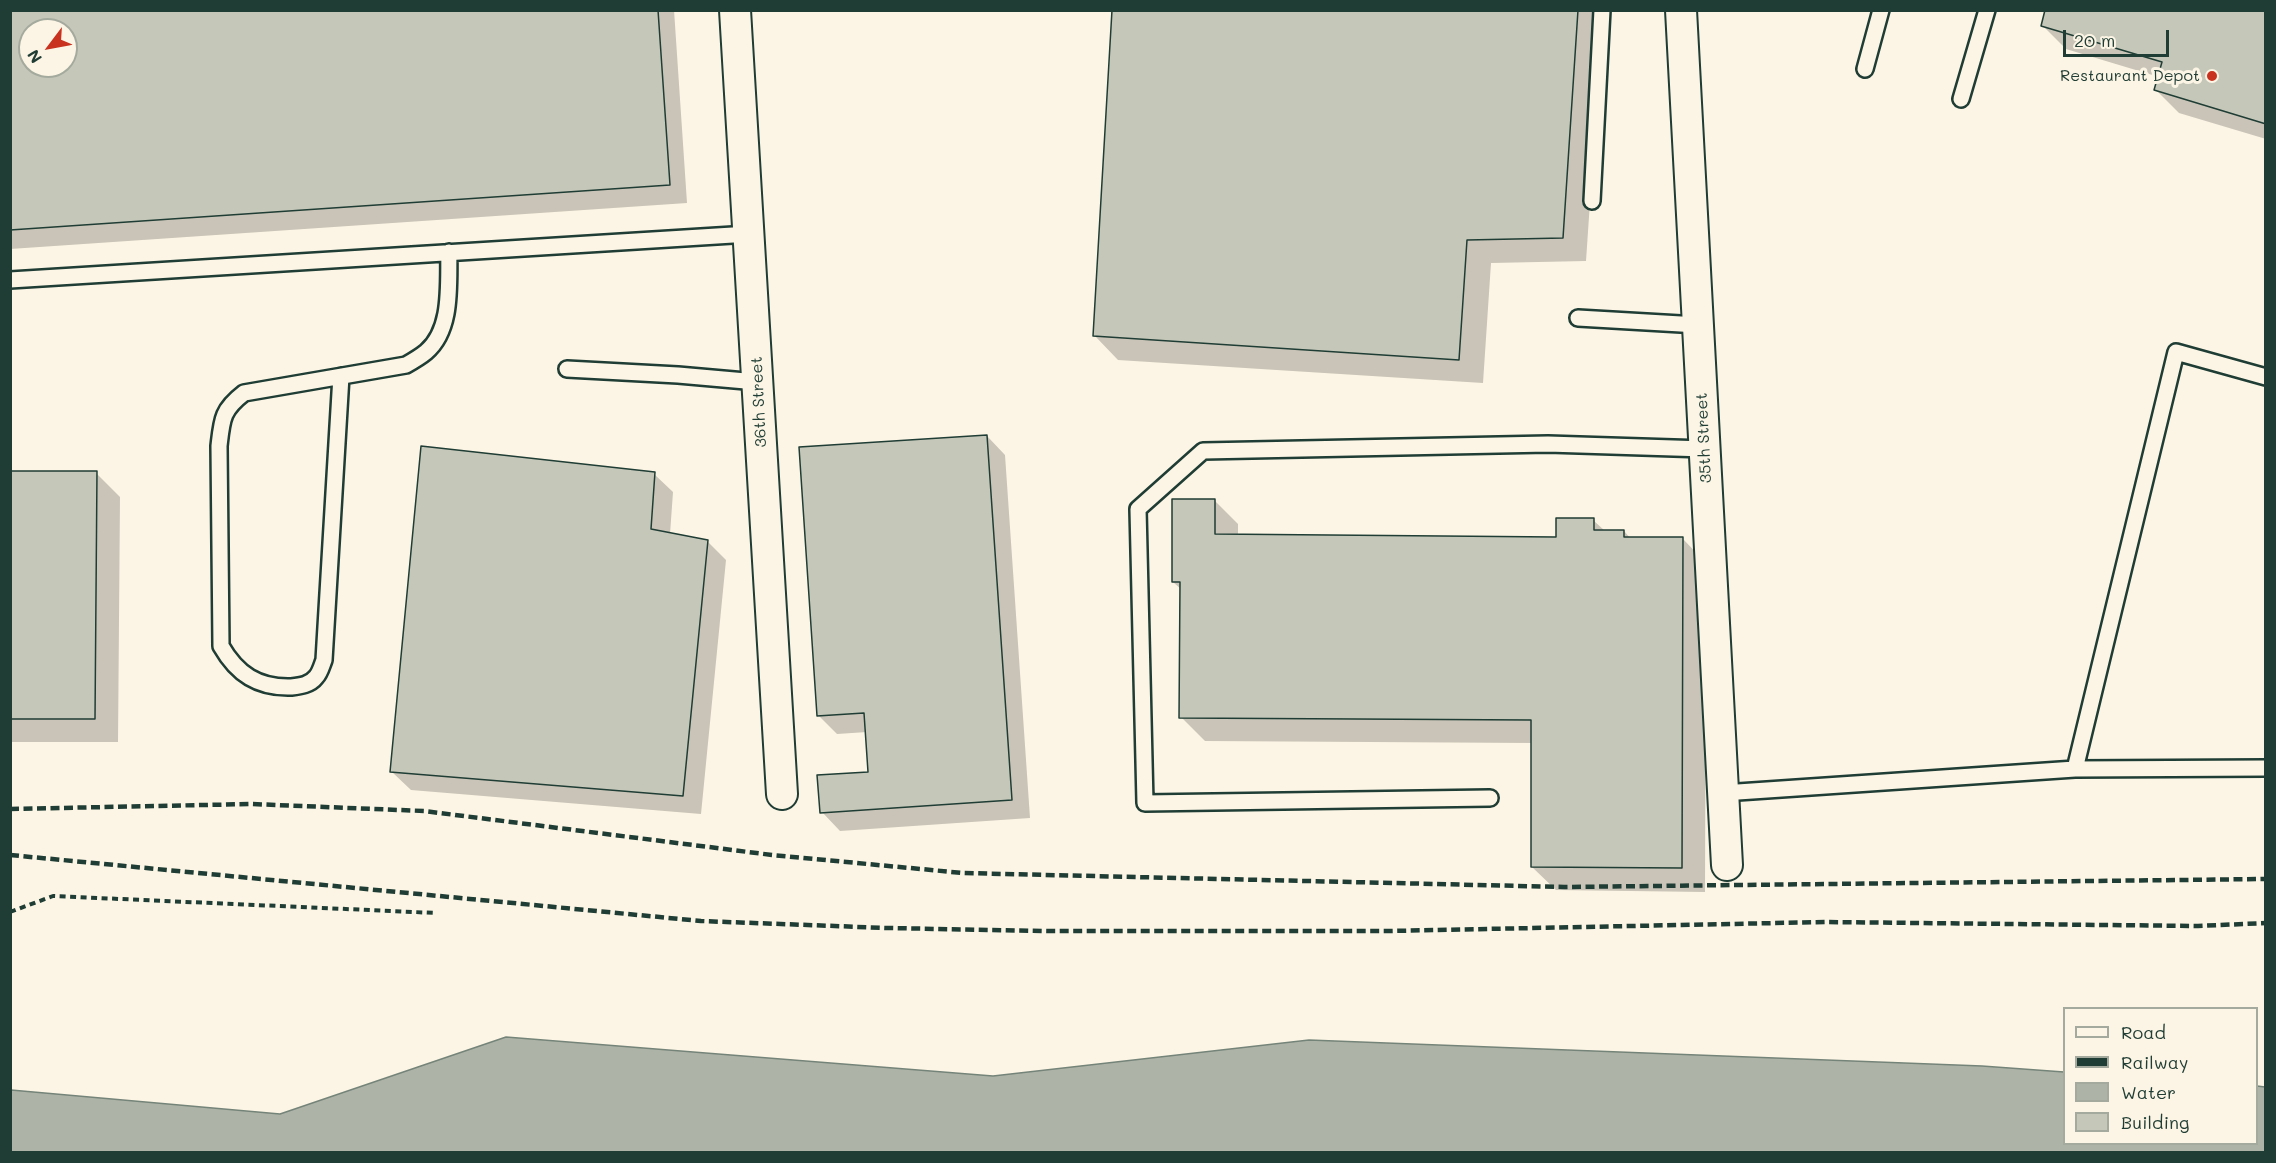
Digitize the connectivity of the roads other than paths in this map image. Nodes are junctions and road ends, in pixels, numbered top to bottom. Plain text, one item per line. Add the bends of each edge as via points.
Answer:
1 (735, 10) edge
2 (1602, 10) edge
3 (1681, 10) edge
4 (1881, 10) edge
5 (1987, 10) edge
6 (1865, 69) dead end
7 (1961, 99) dead end
8 (1592, 201) dead end
9 (748, 234) junction
10 (449, 252) junction
11 (10, 279) edge
12 (1578, 318) dead end
13 (1698, 325) junction
14 (567, 369) dead end
15 (341, 376) junction
16 (2265, 376) edge
17 (757, 382) junction
18 (1705, 448) junction
19 (2265, 768) edge
20 (2075, 770) junction
21 (1723, 793) junction
22 (782, 794) dead end
23 (1490, 798) dead end
24 (1727, 865) dead end

1 - 9 street, 36th Street
2 - 8 lane
3 - 13 street, 35th Street
4 - 6 lane
5 - 7 lane
9 - 10 lane
9 - 17 street, 36th Street
10 - 11 lane
10 - 15 lane via 448,301 441,334 427,351 406,365
12 - 13 lane
13 - 18 street, 35th Street
14 - 17 lane
15 - 15 lane via 244,393 229,405 222,422 221,646 231,663 272,688 304,686 316,678 324,660
16 - 20 lane via 2176,352
17 - 22 street, 36th Street
18 - 21 street, 35th Street
18 - 23 lane via 1548,444 1203,451 1138,509 1145,803
19 - 20 lane
20 - 21 lane
21 - 24 street, 35th Street

